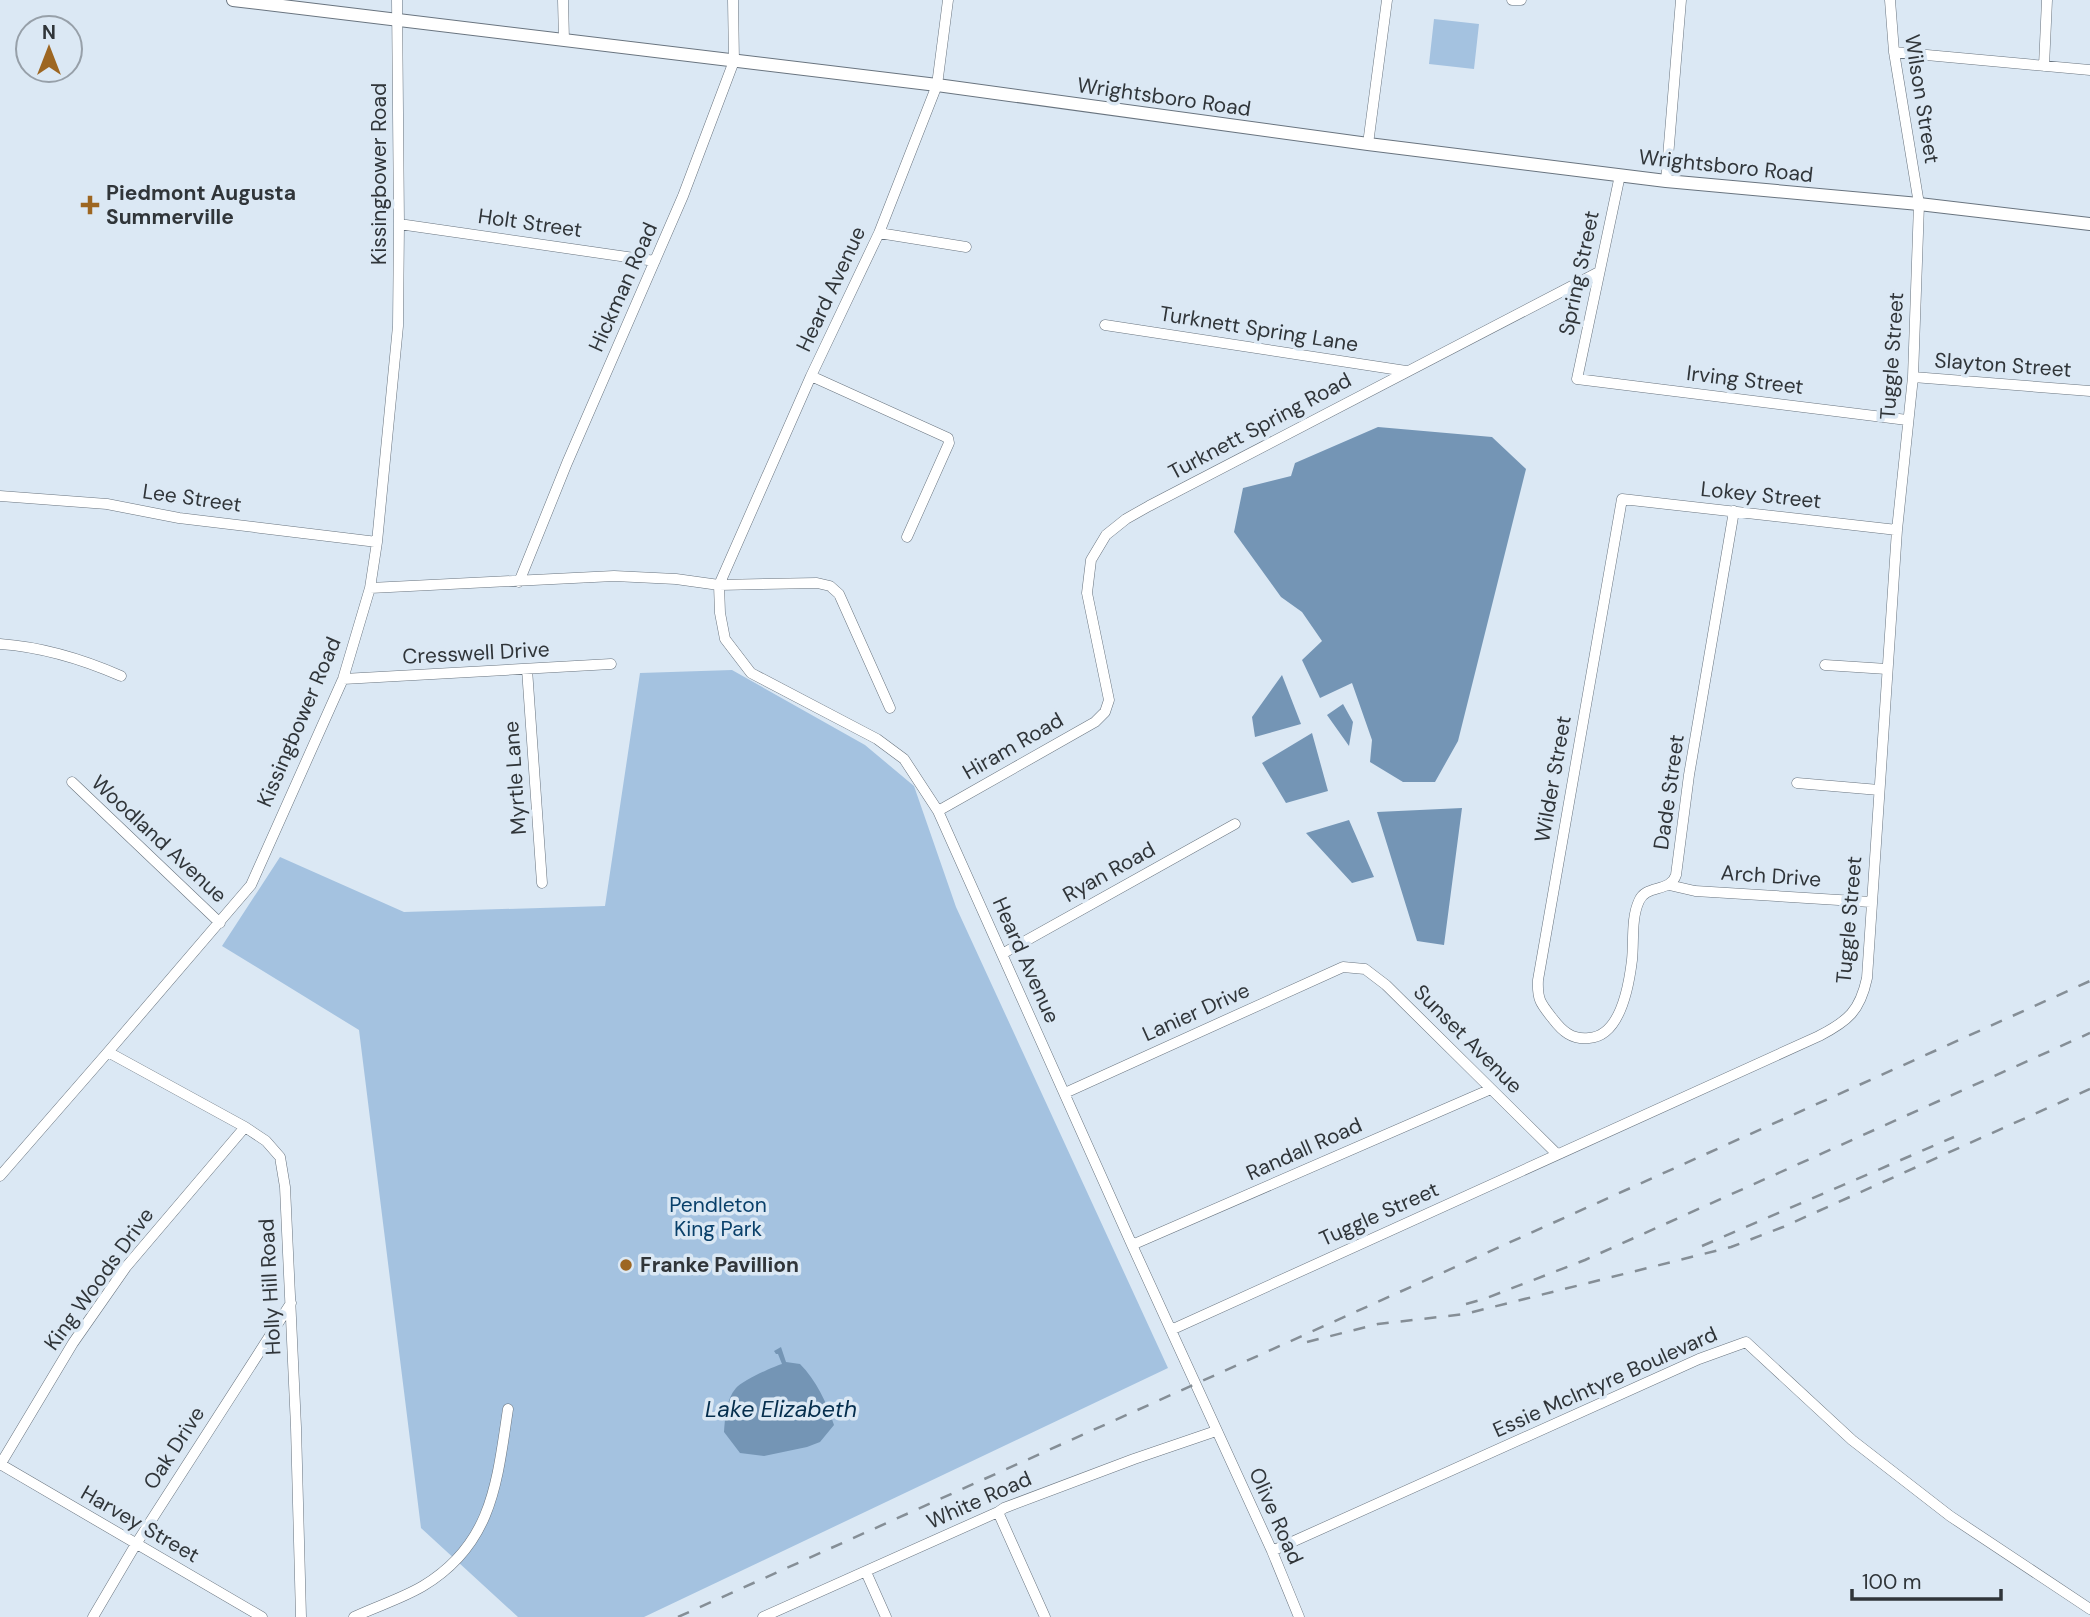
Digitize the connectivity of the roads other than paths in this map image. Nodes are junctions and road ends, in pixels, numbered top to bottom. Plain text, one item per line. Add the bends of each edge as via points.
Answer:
1 (233, 0) edge
2 (397, 0) edge
3 (563, 0) edge
4 (733, 0) edge
5 (948, 0) edge
6 (1387, 0) edge
7 (1512, 0) edge
8 (1521, 0) edge
9 (1681, 0) edge
10 (1890, 0) edge
11 (2047, 0) edge
12 (397, 20) junction
13 (564, 40) junction
14 (1894, 52) junction
15 (734, 61) junction
16 (2044, 65) junction
17 (2090, 70) edge
18 (937, 85) junction
19 (1368, 144) junction
20 (1620, 175) junction
21 (1665, 181) junction
22 (1919, 204) junction
23 (399, 224) junction
24 (2090, 224) edge
25 (879, 233) junction
26 (966, 247) dead end
27 (655, 261) junction
28 (1599, 272) junction
29 (1105, 325) dead end
30 (1407, 371) junction
31 (811, 376) junction
32 (1913, 377) junction
33 (1577, 379) joint
34 (2090, 391) edge
35 (1907, 420) junction
36 (0, 496) edge
37 (1622, 499) joint
38 (1734, 511) junction
39 (1896, 530) junction
40 (907, 537) dead end
41 (377, 542) junction
42 (519, 582) junction
43 (719, 585) junction
44 (370, 588) junction
45 (0, 644) edge
46 (611, 664) dead end
47 (1825, 665) dead end
48 (527, 669) junction
49 (1887, 669) junction
50 (121, 676) dead end
51 (343, 679) junction
52 (891, 708) dead end
53 (1105, 712) joint
54 (72, 782) dead end
55 (1797, 783) dead end
56 (1879, 790) junction
57 (938, 811) junction
58 (1235, 824) dead end
59 (542, 883) dead end
60 (1669, 885) junction
61 (1871, 902) junction
62 (220, 923) junction
63 (1002, 954) junction
64 (1343, 967) joint
65 (108, 1052) junction
66 (1491, 1088) junction
67 (1065, 1093) junction
68 (245, 1127) junction
69 (1558, 1154) junction
70 (0, 1175) edge
71 (1132, 1245) junction
72 (291, 1302) junction
73 (1171, 1330) junction
74 (508, 1409) dead end
75 (1216, 1431) junction
76 (0, 1464) edge
77 (998, 1512) junction
78 (136, 1544) junction
79 (1272, 1551) junction
80 (866, 1572) junction
81 (2090, 1609) edge
82 (93, 1617) edge
83 (262, 1617) edge
84 (301, 1617) edge
85 (354, 1617) edge
86 (763, 1617) edge
87 (886, 1617) edge
88 (1045, 1617) edge
89 (1299, 1617) edge

1 - 12 main road, Wrightsboro Road
2 - 12 street, Kissingbower Road
3 - 13 street
4 - 15 street, Hickman Road
5 - 18 street, Heard Avenue
6 - 19 street
7 - 8 street
9 - 21 street
10 - 14 street, Wilson Street
11 - 16 street
12 - 13 main road, Wrightsboro Road
12 - 23 street, Kissingbower Road
13 - 15 main road, Wrightsboro Road
14 - 16 street
14 - 22 street, Wilson Street
15 - 18 main road, Wrightsboro Road
15 - 27 street, Hickman Road
16 - 17 street
18 - 19 main road, Wrightsboro Road
18 - 25 street, Heard Avenue
19 - 20 main road, Wrightsboro Road
20 - 21 main road, Wrightsboro Road
20 - 28 street, Spring Street
21 - 22 main road, Wrightsboro Road
22 - 24 main road, Wrightsboro Road
22 - 32 street, Tuggle Street
23 - 27 street, Holt Street
23 - 41 street, Kissingbower Road via 398,326
25 - 26 street
25 - 31 street, Heard Avenue
27 - 42 street, Hickman Road
28 - 30 street, Turknett Spring Road
28 - 33 street, Spring Street
29 - 30 street, Turknett Spring Lane
30 - 53 street, Turknett Spring Road via 1149,506 1106,535 1091,560 1087,593 1109,700
31 - 40 street via 948,439
31 - 43 street, Heard Avenue
32 - 34 street, Slayton Street
32 - 35 street, Tuggle Street
33 - 35 street, Irving Street
35 - 39 street, Tuggle Street
36 - 41 street, Lee Street via 107,504
37 - 38 street, Lokey Street
37 - 60 street, Wilder Street via 1538,981 1540,1003 1561,1030 1588,1038 1609,1029 1620,1013 1629,978 1640,898
38 - 39 street, Lokey Street
38 - 60 street, Dade Street via 1689,775 1679,866
39 - 49 street, Tuggle Street
41 - 44 street, Kissingbower Road
42 - 43 street via 614,576
42 - 44 street
43 - 52 street via 830,586 839,594
43 - 57 street, Heard Avenue via 726,639 751,673 904,759
44 - 51 street, Kissingbower Road
45 - 50 street via 55,652
46 - 48 street, Cresswell Drive
47 - 49 street
48 - 51 street, Cresswell Drive
48 - 59 street, Myrtle Lane
49 - 56 street, Tuggle Street
51 - 62 street, Kissingbower Road via 251,885
53 - 57 street, Hiram Road via 1095,722
54 - 62 street, Woodland Avenue
55 - 56 street
56 - 61 street, Tuggle Street
57 - 63 street, Heard Avenue
58 - 63 street, Ryan Road
60 - 61 street, Arch Drive via 1695,891
61 - 69 street, Tuggle Street via 1866,981 1855,1010 1842,1024
62 - 65 street, Kissingbower Road
63 - 67 street, Heard Avenue
64 - 66 street, Sunset Avenue via 1366,969 1386,985
64 - 67 street, Lanier Drive
65 - 68 street, Holly Hill Road
65 - 70 street, Kissingbower Road
66 - 69 street, Sunset Avenue
66 - 71 street, Randall Road
67 - 71 street, Heard Avenue
68 - 72 street, Holly Hill Road via 280,1157
68 - 76 street, King Woods Drive via 126,1267 73,1343
69 - 73 street, Tuggle Street
71 - 73 street, Heard Avenue
72 - 78 street, Oak Drive
72 - 84 street, Holly Hill Road
73 - 75 street, Heard Avenue
74 - 85 street via 495,1491 483,1522 464,1551 424,1586
75 - 77 street, White Road
75 - 79 street, Olive Road
76 - 78 street, Harvey Street
77 - 80 street, White Road
77 - 88 street
78 - 82 street, Oak Drive
78 - 83 street, Harvey Street
79 - 81 street, Essie McIntyre Boulevard via 1746,1342 1898,1476
79 - 89 street, Olive Road
80 - 86 street, White Road
80 - 87 street

